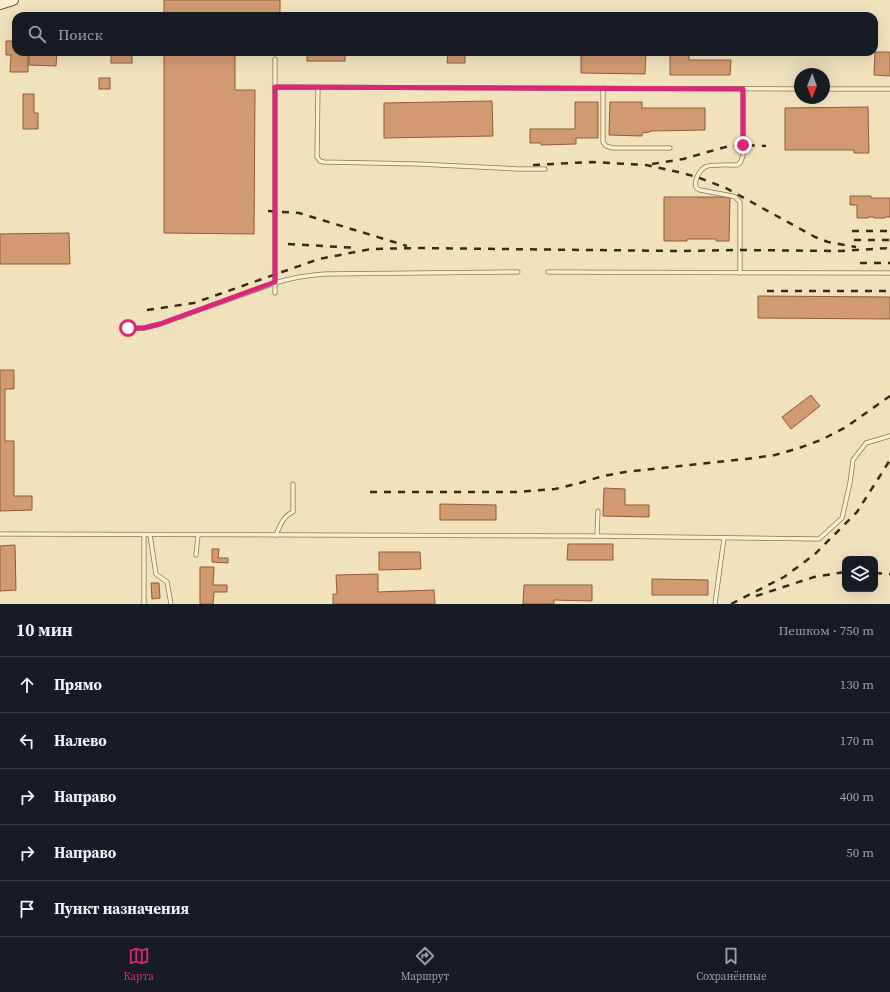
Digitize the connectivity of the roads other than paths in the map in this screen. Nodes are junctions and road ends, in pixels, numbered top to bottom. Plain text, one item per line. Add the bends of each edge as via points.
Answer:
1 (13, 0) edge
2 (0, 4) edge
3 (275, 59) dead end
4 (275, 87) junction
5 (318, 87) junction
6 (603, 88) junction
7 (743, 89) junction
8 (794, 89) edge
9 (830, 89) edge
10 (890, 89) edge
11 (670, 148) dead end
12 (545, 169) dead end
13 (518, 272) dead end
14 (548, 272) dead end
15 (740, 273) junction
16 (890, 273) edge
17 (275, 282) junction
18 (275, 292) dead end
19 (128, 328) dead end
20 (890, 436) edge
21 (293, 484) dead end
22 (598, 511) dead end
23 (0, 534) edge
24 (144, 535) junction
25 (150, 535) junction
26 (198, 535) junction
27 (276, 535) junction
28 (597, 536) junction
29 (724, 538) junction
30 (196, 555) dead end
31 (144, 604) edge
32 (171, 604) edge
33 (715, 604) edge

1 - 2 main road
3 - 4 lane
4 - 5 lane
4 - 17 lane
5 - 6 lane
5 - 12 lane via 317,157 320,161
6 - 7 lane
6 - 11 lane via 603,142 606,146
7 - 8 lane
7 - 15 lane via 743,156 740,163 703,167 696,181 697,189 732,196 740,202
9 - 10 lane
13 - 17 lane via 325,274
14 - 15 lane
15 - 16 lane
17 - 18 lane
17 - 19 lane via 160,324
20 - 29 lane via 866,443 853,460 842,518 819,539
21 - 27 lane via 293,512 288,514
22 - 28 lane
23 - 24 lane
24 - 25 lane
24 - 31 lane
25 - 26 lane
25 - 32 lane via 156,574 167,582
26 - 27 lane
26 - 30 lane
27 - 28 lane
28 - 29 lane
29 - 33 lane

